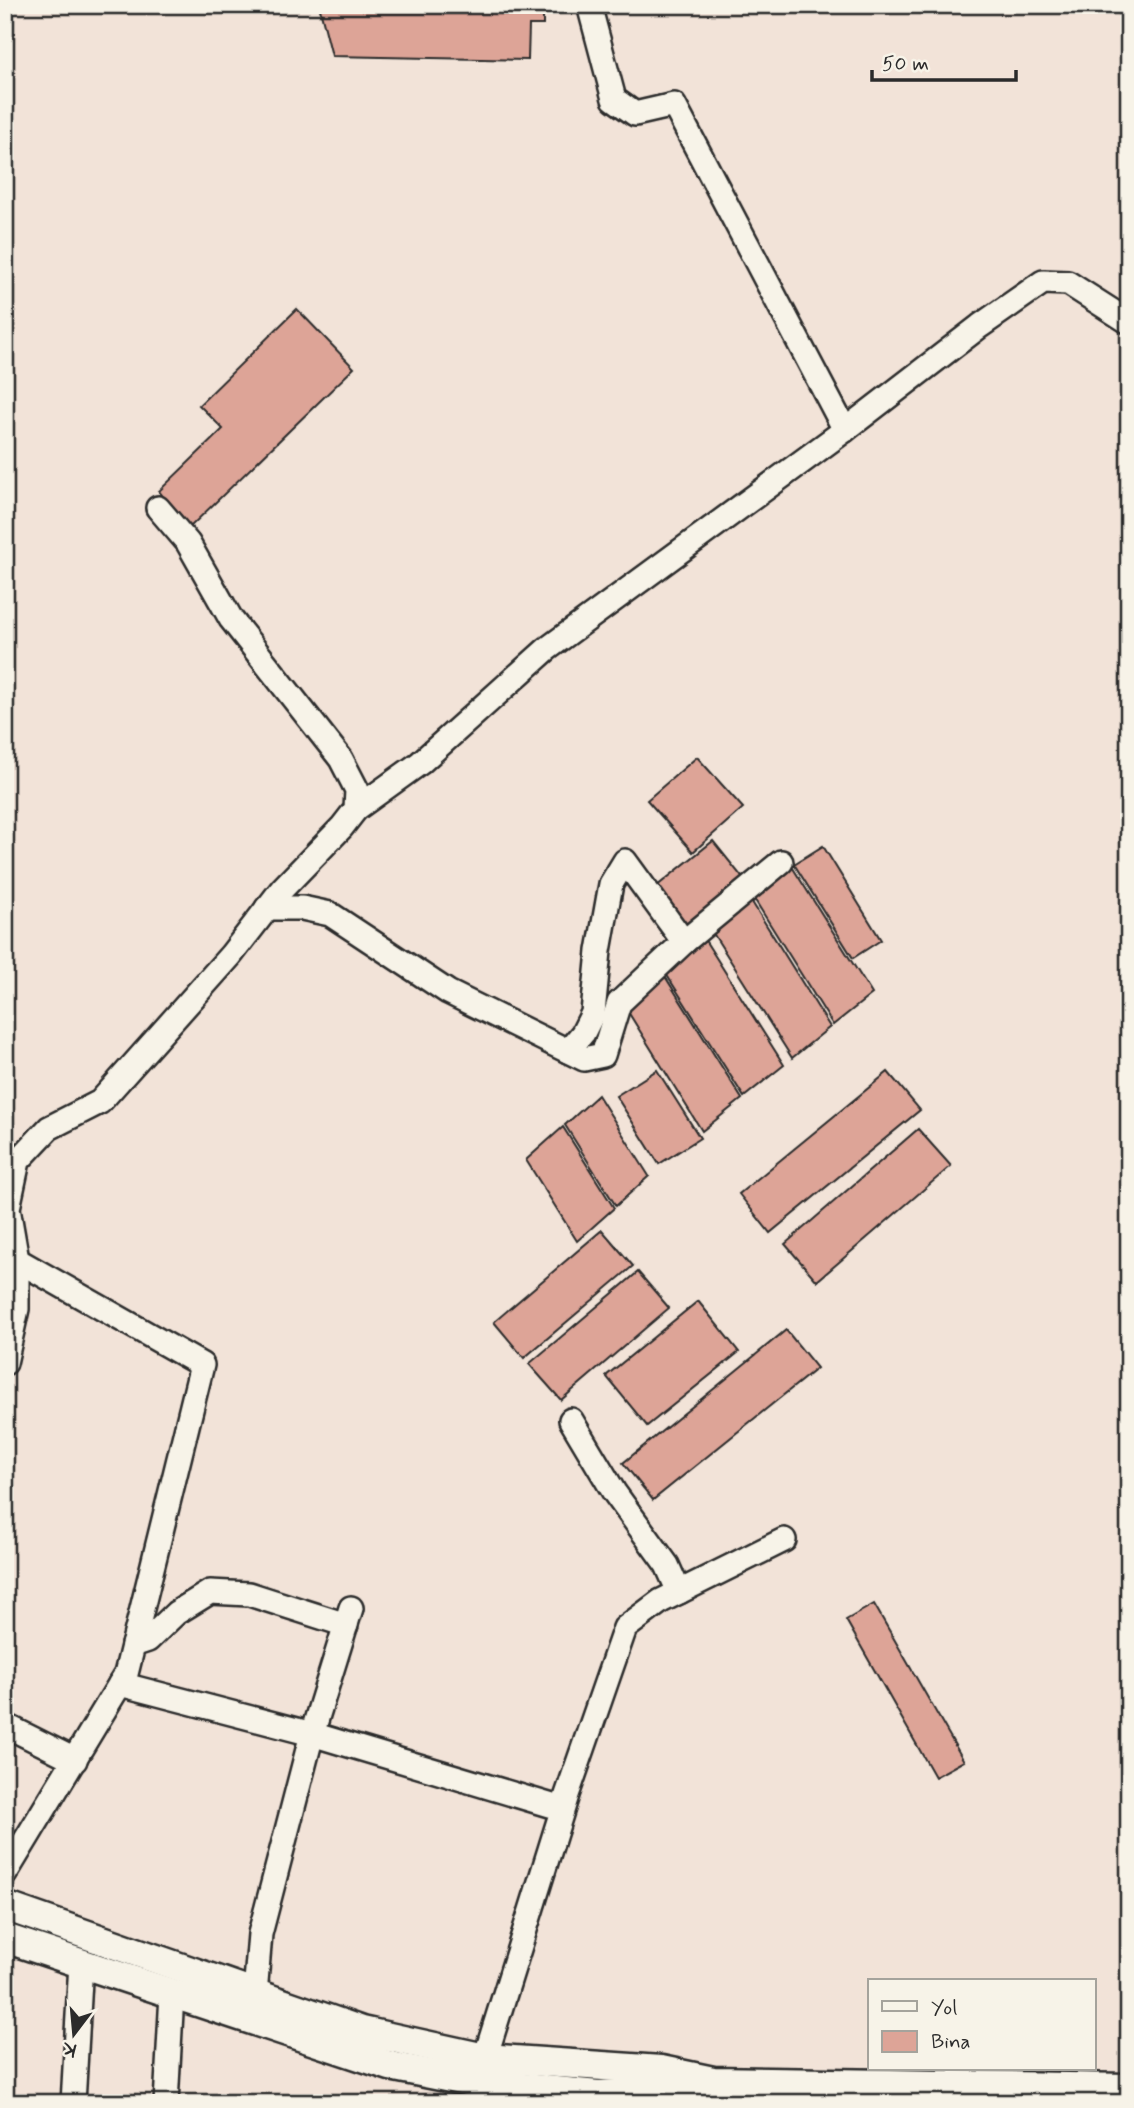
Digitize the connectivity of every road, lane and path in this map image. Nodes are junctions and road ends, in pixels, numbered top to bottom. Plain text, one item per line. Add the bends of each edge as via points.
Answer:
1 (589, 5) edge
2 (1129, 322) edge
3 (845, 430) junction
4 (158, 508) dead end
5 (356, 809) junction
6 (781, 862) dead end
7 (267, 908) junction
8 (684, 942) junction
9 (568, 1051) junction
10 (11, 1255) edge
11 (5, 1363) edge
12 (571, 1420) dead end
13 (784, 1540) dead end
14 (679, 1592) junction
15 (133, 1645) junction
16 (120, 1684) junction
17 (5, 1725) edge
18 (312, 1734) junction
19 (75, 1760) junction
20 (549, 1805) dead end
21 (5, 1874) edge
22 (5, 1906) edge
23 (5, 1938) edge
24 (81, 1963) junction
25 (172, 1994) junction
26 (255, 1994) junction
27 (481, 2082) edge
28 (660, 2088) edge
29 (1129, 2088) edge
30 (886, 2094) edge
31 (73, 2103) edge
32 (166, 2103) edge

1 - 3 street via 614,99 635,114 674,105
2 - 3 street via 1068,283 1043,282
3 - 5 street via 547,649 420,763
4 - 5 street via 188,543 231,619 341,759 357,790
5 - 7 street
6 - 8 street
7 - 9 street via 330,914 448,992
7 - 10 street via 100,1102 49,1128 18,1161 8,1208
8 - 9 street via 619,1003 603,1055 584,1059
8 - 9 street via 625,861 611,884 593,1013
10 - 11 street via 17,1309
10 - 15 street via 202,1365
12 - 14 street via 614,1492 667,1565
13 - 14 street
14 - 27 street via 625,1628 567,1795
15 - 16 street
15 - 18 street via 148,1640 176,1613 210,1592 249,1594 349,1616
16 - 18 street
16 - 19 street
17 - 19 street
18 - 20 street
18 - 26 street via 260,1934
19 - 21 street
22 - 26 street
23 - 24 street
24 - 25 street
24 - 31 street
25 - 27 street via 390,2066
25 - 32 street
26 - 27 street via 362,2031
27 - 28 street
28 - 30 street via 713,2081
29 - 30 street

